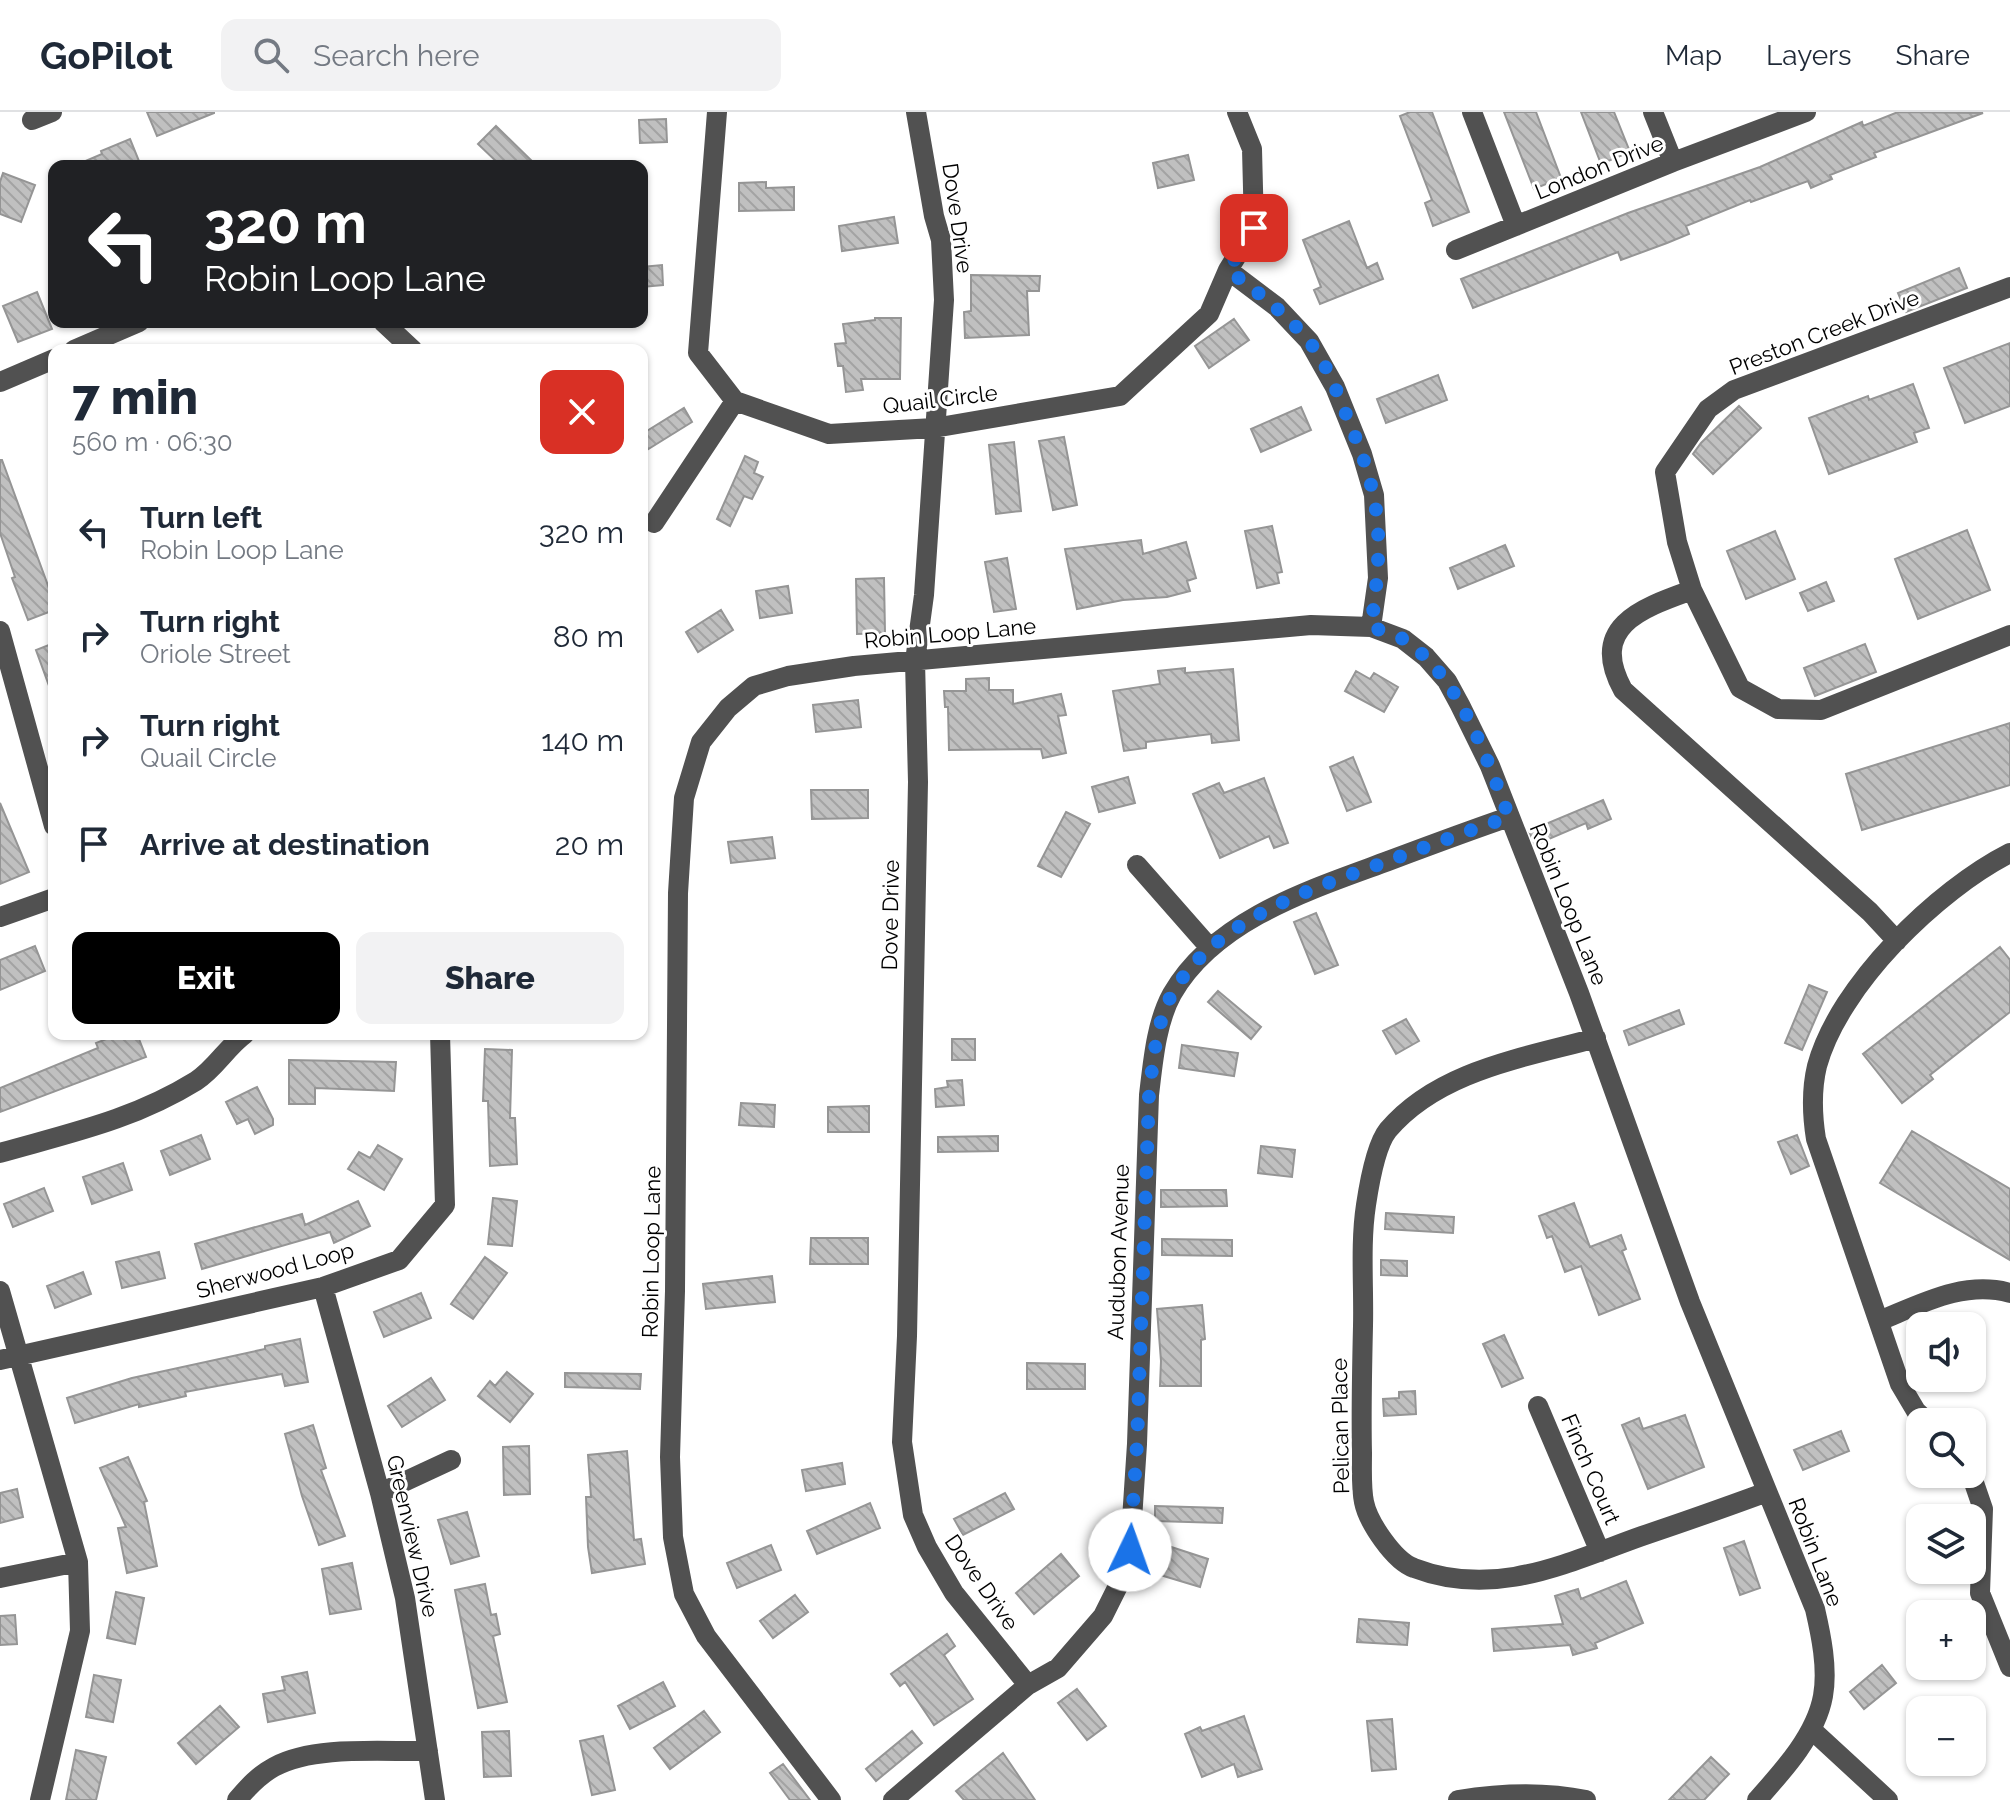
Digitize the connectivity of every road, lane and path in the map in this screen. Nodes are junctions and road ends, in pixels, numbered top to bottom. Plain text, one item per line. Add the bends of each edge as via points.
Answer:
1 (52, 112) edge
2 (717, 112) edge
3 (916, 112) edge
4 (1237, 112) edge
5 (1472, 112) edge
6 (1653, 112) edge
7 (1806, 112) edge
8 (32, 120) dead end
9 (1673, 162) junction
10 (1516, 226) junction
11 (1456, 250) dead end
12 (1228, 270) junction
13 (2010, 287) edge
14 (391, 328) edge
15 (407, 344) edge
16 (48, 362) edge
17 (0, 382) edge
18 (735, 401) junction
19 (934, 428) junction
20 (654, 523) dead end
21 (1692, 590) junction
22 (1371, 627) junction
23 (0, 631) edge
24 (2010, 635) edge
25 (915, 661) junction
26 (48, 804) edge
27 (1509, 817) junction
28 (2010, 853) edge
29 (1137, 865) dead end
30 (48, 900) edge
31 (0, 917) edge
32 (1897, 941) junction
33 (1210, 948) junction
34 (1596, 1038) junction
35 (236, 1040) edge
36 (440, 1040) edge
37 (0, 1153) edge
38 (323, 1287) junction
39 (0, 1291) edge
40 (2010, 1293) edge
41 (1879, 1321) junction
42 (10, 1359) edge
43 (1538, 1406) dead end
44 (1914, 1408) edge
45 (451, 1460) dead end
46 (1976, 1488) edge
47 (1767, 1492) junction
48 (380, 1493) junction
49 (1600, 1552) junction
50 (78, 1562) junction
51 (0, 1578) edge
52 (2010, 1667) edge
53 (1028, 1685) junction
54 (1812, 1730) junction
55 (428, 1751) junction
56 (40, 1800) edge
57 (237, 1800) edge
58 (435, 1800) edge
59 (831, 1800) edge
60 (893, 1800) edge
61 (1458, 1800) edge
62 (1586, 1800) edge
63 (1757, 1800) edge
64 (1888, 1800) edge

1 - 8 street
2 - 18 street via 698,353
3 - 19 street, Dove Drive via 941,240 944,300
4 - 12 street, Quail Circle via 1252,149 1254,228
5 - 10 street
6 - 9 street
7 - 9 street, London Drive
9 - 10 street, London Drive
10 - 11 street, London Drive
12 - 19 street, Quail Circle via 1209,314 1120,396
12 - 22 street via 1277,307 1309,341 1335,387 1366,468 1375,508 1378,578
13 - 21 street, Preston Creek Drive via 1734,390 1708,409 1665,472
14 - 15 street
16 - 17 street
18 - 19 street, Quail Circle via 829,434
18 - 20 street
19 - 25 street, Dove Drive
21 - 24 street, Preston Creek Drive via 1740,688 1778,709 1821,710
21 - 32 street via 1644,608 1623,626 1613,660 1623,690
22 - 25 street, Robin Loop Lane via 1311,625
22 - 27 street, Robin Loop Lane via 1403,639 1447,681
23 - 26 street
25 - 53 street, Dove Drive via 918,782 902,1442 913,1515 927,1547 954,1593
25 - 59 street, Robin Loop Lane via 814,672 754,686 701,742 684,798 678,893 673,1537 684,1594 706,1636
27 - 33 street, Audubon Avenue via 1280,905
27 - 34 street, Robin Loop Lane
28 - 32 street via 1956,887
29 - 33 street
30 - 31 street
32 - 41 street via 1842,1013 1818,1063 1812,1102 1816,1139
33 - 53 street, Audubon Avenue via 1165,1008 1151,1081 1130,1550 1103,1616 1058,1668
34 - 47 street, Robin Loop Lane via 1690,1302
34 - 49 street, Pelican Place via 1465,1076 1422,1099 1386,1133 1366,1208 1361,1408 1364,1502 1372,1524 1410,1567 1448,1578 1488,1581 1521,1577
35 - 37 street via 199,1079 141,1110
36 - 38 street, Sherwood Loop via 445,1205 399,1260
38 - 42 street, Sherwood Loop
38 - 48 street, Greenview Drive
39 - 42 street
40 - 41 street via 1986,1288 1953,1292
41 - 44 street via 1900,1384
42 - 50 street
43 - 49 street, Finch Court
45 - 48 street
46 - 52 street via 1983,1509 1980,1593
47 - 49 street, Pelican Place
47 - 54 street, Robin Lane via 1815,1609 1821,1637 1824,1695
48 - 55 street, Greenview Drive via 405,1598
50 - 51 street
50 - 56 street via 80,1631
53 - 60 street, Audubon Avenue
54 - 63 street, Robin Lane
54 - 64 street
55 - 57 street via 301,1758 276,1765
55 - 58 street, Greenview Drive
61 - 62 street via 1515,1793

